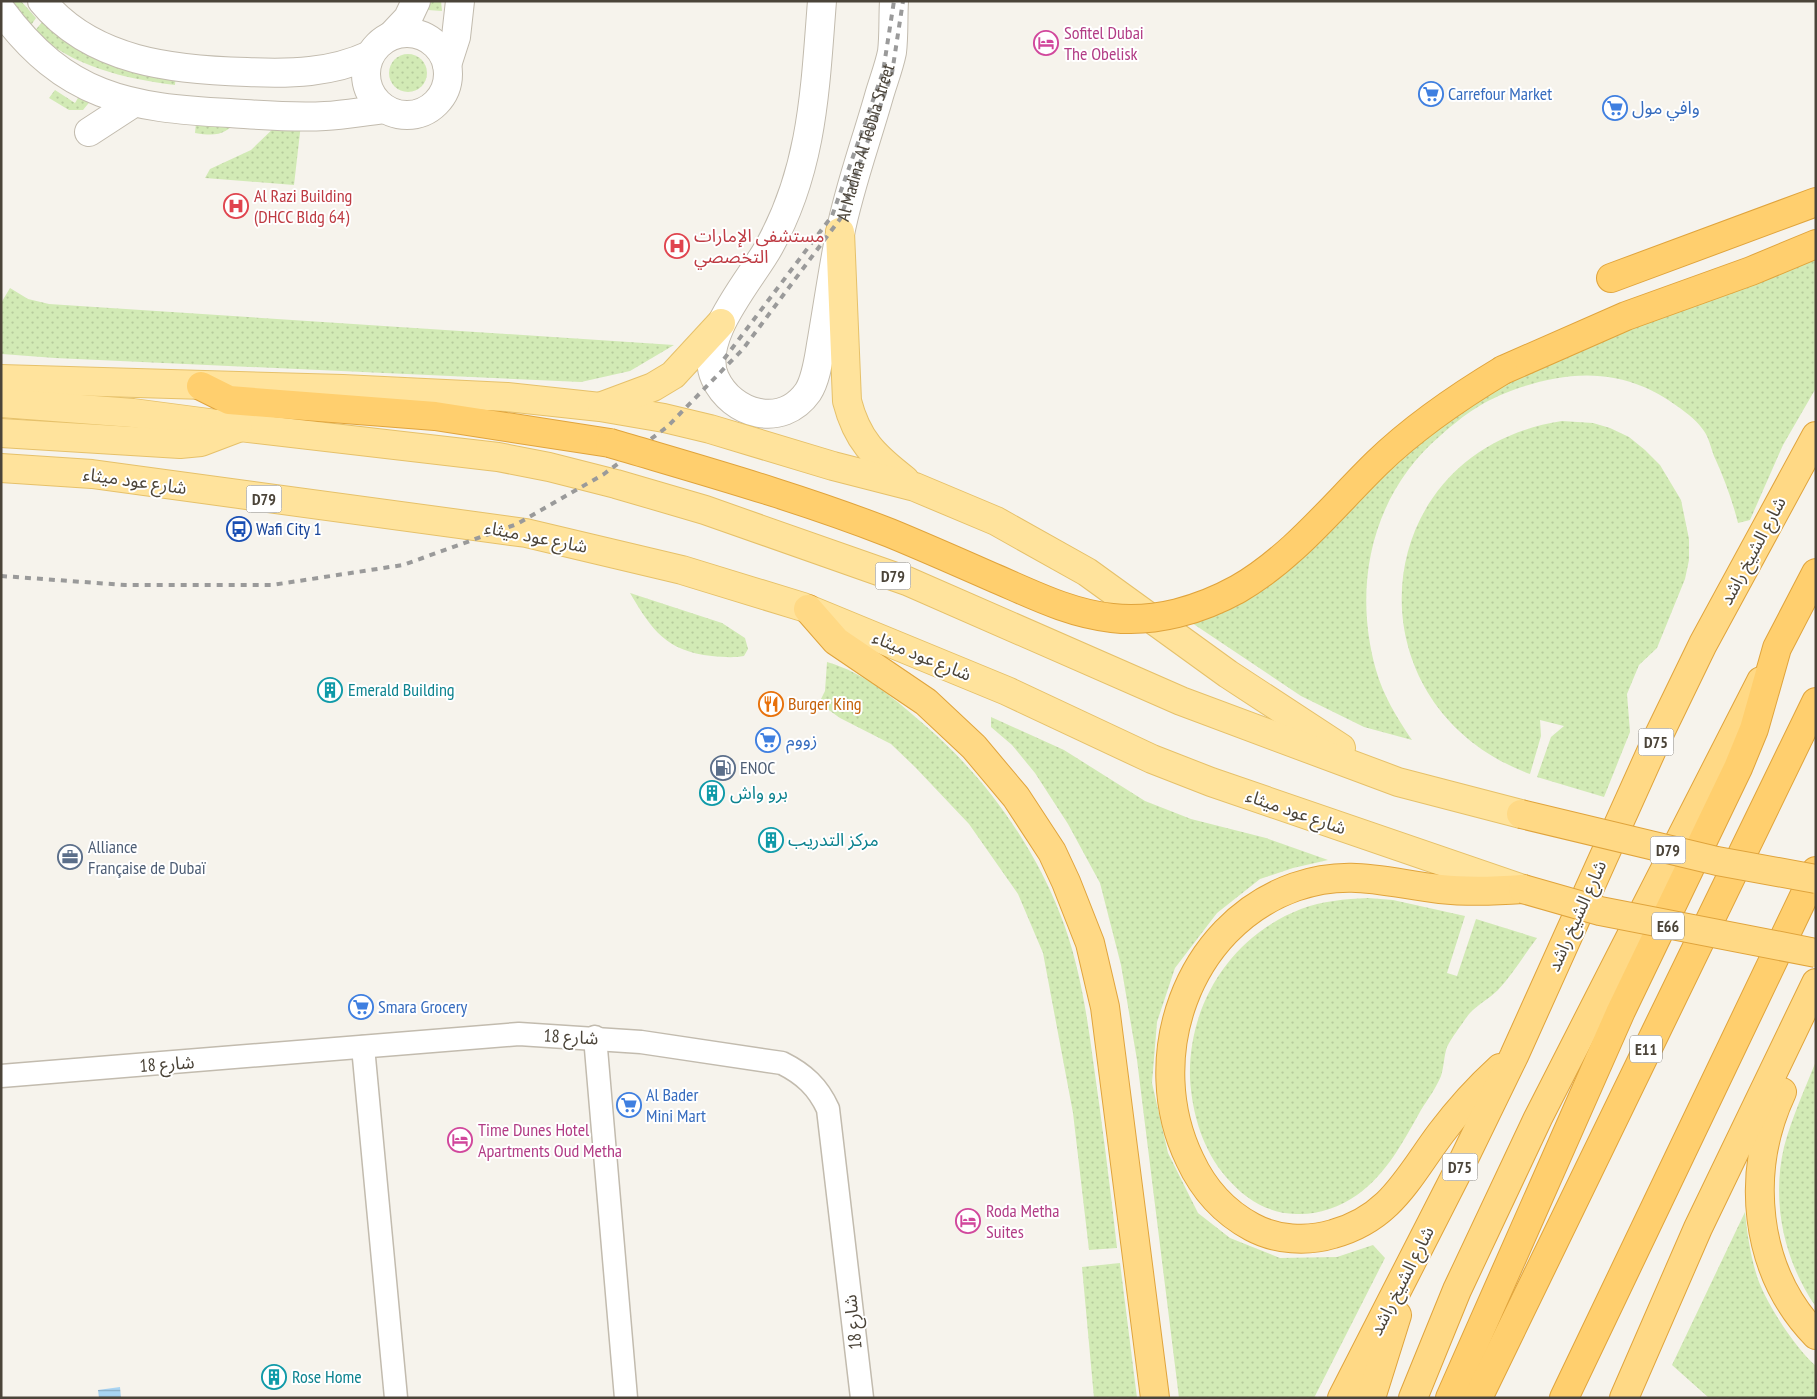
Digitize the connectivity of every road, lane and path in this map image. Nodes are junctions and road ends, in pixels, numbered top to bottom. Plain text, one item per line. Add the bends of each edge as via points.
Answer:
1 (42, 1) edge
2 (416, 1) edge
3 (460, 1) edge
4 (822, 1) edge
5 (894, 1) edge
6 (1, 10) edge
7 (392, 35) junction
8 (370, 55) junction
9 (448, 65) junction
10 (132, 104) junction
11 (385, 109) junction
12 (88, 132) dead end
13 (1816, 202) edge
14 (840, 232) junction
15 (1816, 244) edge
16 (1611, 278) dead end
17 (721, 323) junction
18 (1, 379) edge
19 (201, 386) junction
20 (1, 403) edge
21 (600, 406) junction
22 (239, 427) junction
23 (1, 433) edge
24 (1816, 436) edge
25 (1, 468) edge
26 (915, 487) junction
27 (1816, 573) edge
28 (808, 610) junction
29 (1777, 648) junction
30 (1816, 702) edge
31 (1398, 782) junction
32 (1521, 814) joint
33 (1816, 871) edge
34 (1816, 879) edge
35 (1523, 889) junction
36 (1816, 953) edge
37 (1816, 983) edge
38 (1816, 1013) edge
39 (595, 1037) junction
40 (363, 1046) junction
41 (1514, 1056) junction
42 (1, 1076) edge
43 (1405, 1277) junction
44 (1816, 1335) edge
45 (396, 1398) edge
46 (626, 1398) edge
47 (862, 1398) edge
48 (1155, 1398) edge
49 (1342, 1398) edge
50 (1372, 1398) edge
51 (1413, 1398) edge
52 (1450, 1398) edge
53 (1478, 1398) edge
54 (1564, 1398) edge
55 (1624, 1398) edge

1 - 8 street via 51,13 109,50 170,67 217,72 302,73 349,65
2 - 7 street via 408,18
3 - 9 street via 456,37
4 - 17 street, Al Madina Al Tebbia Street via 815,105 799,179 785,217
5 - 14 street, Al Madina Al Tebbia Street via 892,52
6 - 10 street via 22,38 54,67 87,86
7 - 8 street via 379,43
7 - 9 street via 404,32 427,37 444,54
8 - 11 street via 366,78 376,101
9 - 11 street via 447,85 430,108 422,113 404,115
10 - 11 street via 162,110 324,117
10 - 12 street
13 - 16 highway
14 - 17 street, Al Madina Al Tebbia Street via 817,366 808,392 792,408 767,415 742,409 722,393 711,370 712,344
14 - 26 main road via 844,374 853,423 872,452
15 - 19 highway, bridge via 1626,316 1503,370 1427,420 1379,461 1266,570 1238,589 1201,606 1161,617 1112,618 1058,606 946,556 834,513 610,443 435,416 229,400
17 - 21 main road via 673,375 653,387
18 - 19 main road
19 - 21 main road via 448,394
20 - 22 main road, D79 via 94,408
21 - 26 main road via 701,427
22 - 23 main road via 202,442 180,444
22 - 31 main road, D79 via 498,457 549,467 704,510 907,581 1181,701
24 - 41 highway, شارع الشيخ راشد / D75 via 1704,644 1660,734
25 - 28 main road, شارع عود ميثاء / D79 via 92,474 526,533 682,570
26 - 31 main road via 996,522 1088,572 1236,679
27 - 29 highway
28 - 35 main road, شارع عود ميثاء / D79 via 1007,691 1152,759
28 - 48 highway via 836,641 926,702 974,746 1016,797 1048,845 1066,882 1090,943 1105,1007
29 - 51 highway via 1538,1118 1457,1290
29 - 52 highway via 1754,729 1738,768 1621,1011
30 - 53 highway, E11
31 - 32 main road, D79
32 - 34 highway, D79, bridge via 1708,859
33 - 54 highway
35 - 36 highway, شارع عود ميثاء / E66, bridge via 1600,911
35 - 41 highway via 1466,891 1355,877 1315,881 1277,894 1251,910 1222,935 1196,972 1172,1036 1170,1081 1184,1147 1201,1180 1218,1202 1257,1230 1287,1238 1311,1238 1348,1229 1394,1198 1462,1107
37 - 55 highway via 1698,1228
38 - 44 highway via 1770,1121 1762,1147 1759,1198 1766,1245 1774,1268 1796,1310
39 - 40 street, شارع 18 via 487,1035
39 - 46 street
39 - 47 street, شارع 18 via 765,1059 782,1063 812,1082 822,1097 830,1120
40 - 42 street, شارع 18
40 - 45 street
41 - 43 highway, شارع الشيخ راشد / D75
43 - 49 highway, شارع الشيخ راشد / D75
43 - 50 highway

